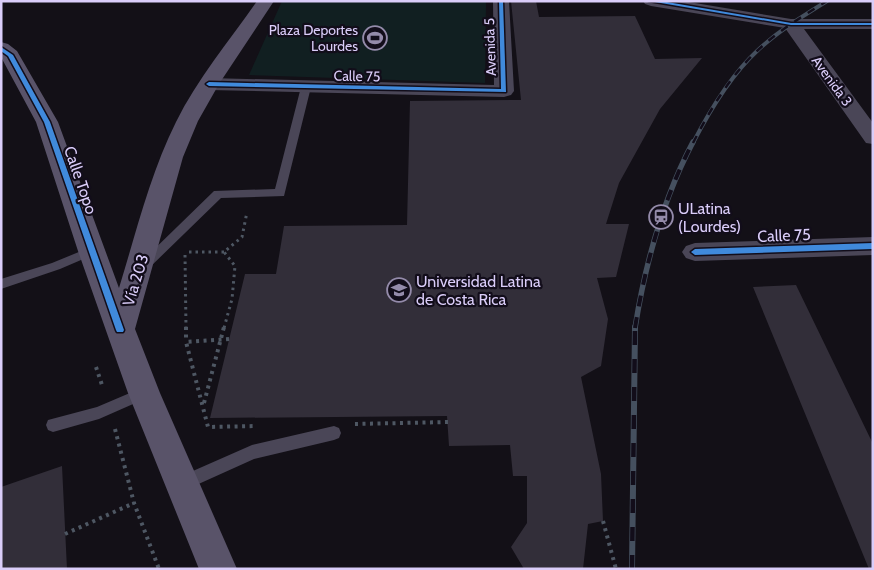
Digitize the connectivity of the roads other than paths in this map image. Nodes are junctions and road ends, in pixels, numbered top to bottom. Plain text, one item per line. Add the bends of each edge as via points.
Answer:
1 (266, 1) edge
2 (501, 1) edge
3 (651, 1) edge
4 (715, 6) edge
5 (791, 24) junction
6 (873, 24) edge
7 (1, 48) edge
8 (210, 84) junction
9 (306, 87) junction
10 (504, 91) joint
11 (873, 138) edge
12 (873, 246) edge
13 (91, 251) junction
14 (695, 252) dead end
15 (137, 272) junction
16 (1, 284) edge
17 (120, 330) junction
18 (144, 393) junction
19 (54, 425) dead end
20 (334, 433) dead end
21 (181, 484) junction
22 (218, 569) edge

1 - 8 main road, Vía 203
2 - 10 street, Avenida 5
3 - 4 street
4 - 5 street
5 - 6 street
5 - 11 street, Avenida 3
7 - 13 main road, Calle Topo via 10,55 47,122
8 - 9 street, Calle 75
8 - 15 main road, Vía 203 via 187,121 172,157
9 - 10 street, Calle 75
9 - 15 lane via 280,194 218,194
12 - 14 street, Calle 75
13 - 16 lane
13 - 17 main road, Calle Topo
15 - 17 main road, Vía 203
17 - 18 main road
18 - 19 lane
18 - 21 main road
20 - 21 lane via 252,452
21 - 22 main road

